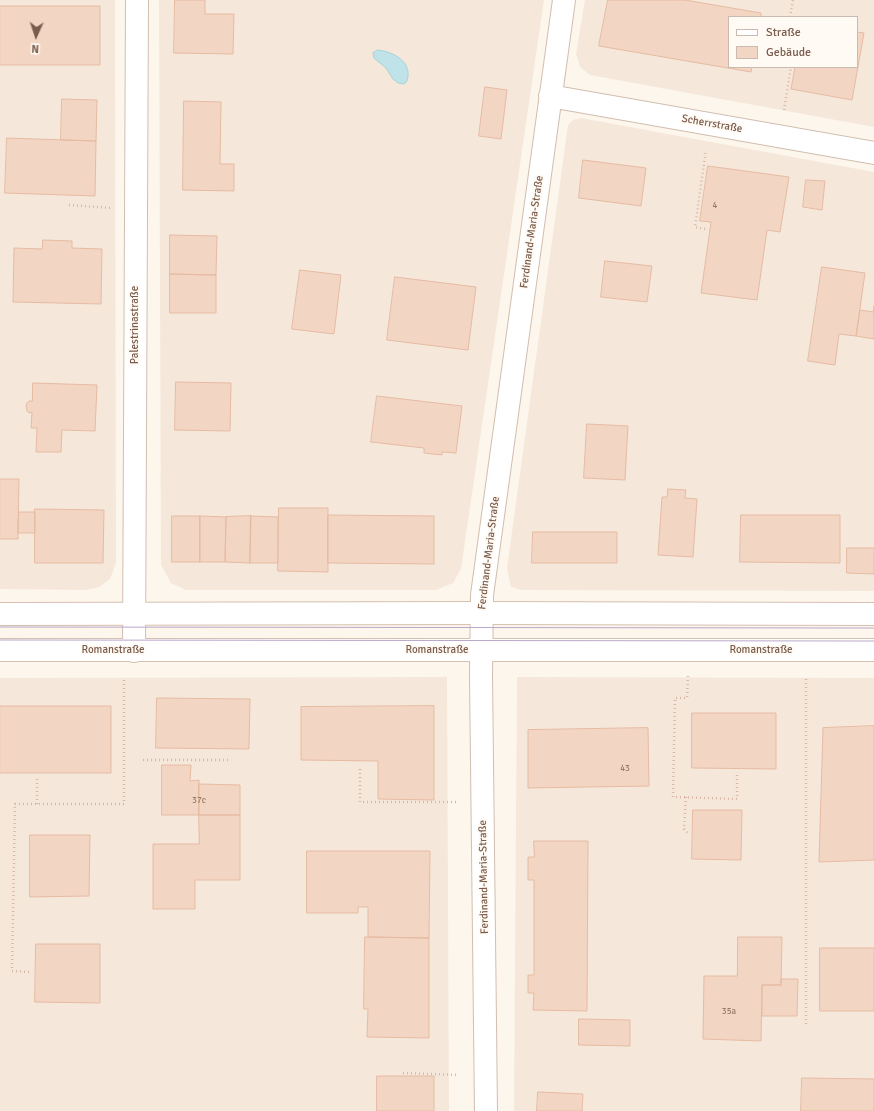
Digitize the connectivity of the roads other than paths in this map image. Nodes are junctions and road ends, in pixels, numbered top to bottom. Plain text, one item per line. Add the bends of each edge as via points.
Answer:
1 (137, 0) edge
2 (564, 0) edge
3 (550, 96) junction
4 (874, 153) edge
5 (482, 613) junction
6 (0, 614) edge
7 (134, 614) junction
8 (874, 614) edge
9 (0, 650) edge
10 (129, 650) junction
11 (482, 650) junction
12 (874, 650) edge
13 (486, 1111) edge

1 - 7 street, Palestrinastraße
2 - 3 street, Ferdinand-Maria-Straße
3 - 4 street, Scherrstraße
3 - 5 street, Ferdinand-Maria-Straße via 482,595
5 - 7 street
5 - 8 street
5 - 11 street, Ferdinand-Maria-Straße
6 - 7 street
7 - 10 street, Palestrinastraße
9 - 10 street, Romanstraße
10 - 11 street, Romanstraße
11 - 12 street, Romanstraße
11 - 13 street, Ferdinand-Maria-Straße

